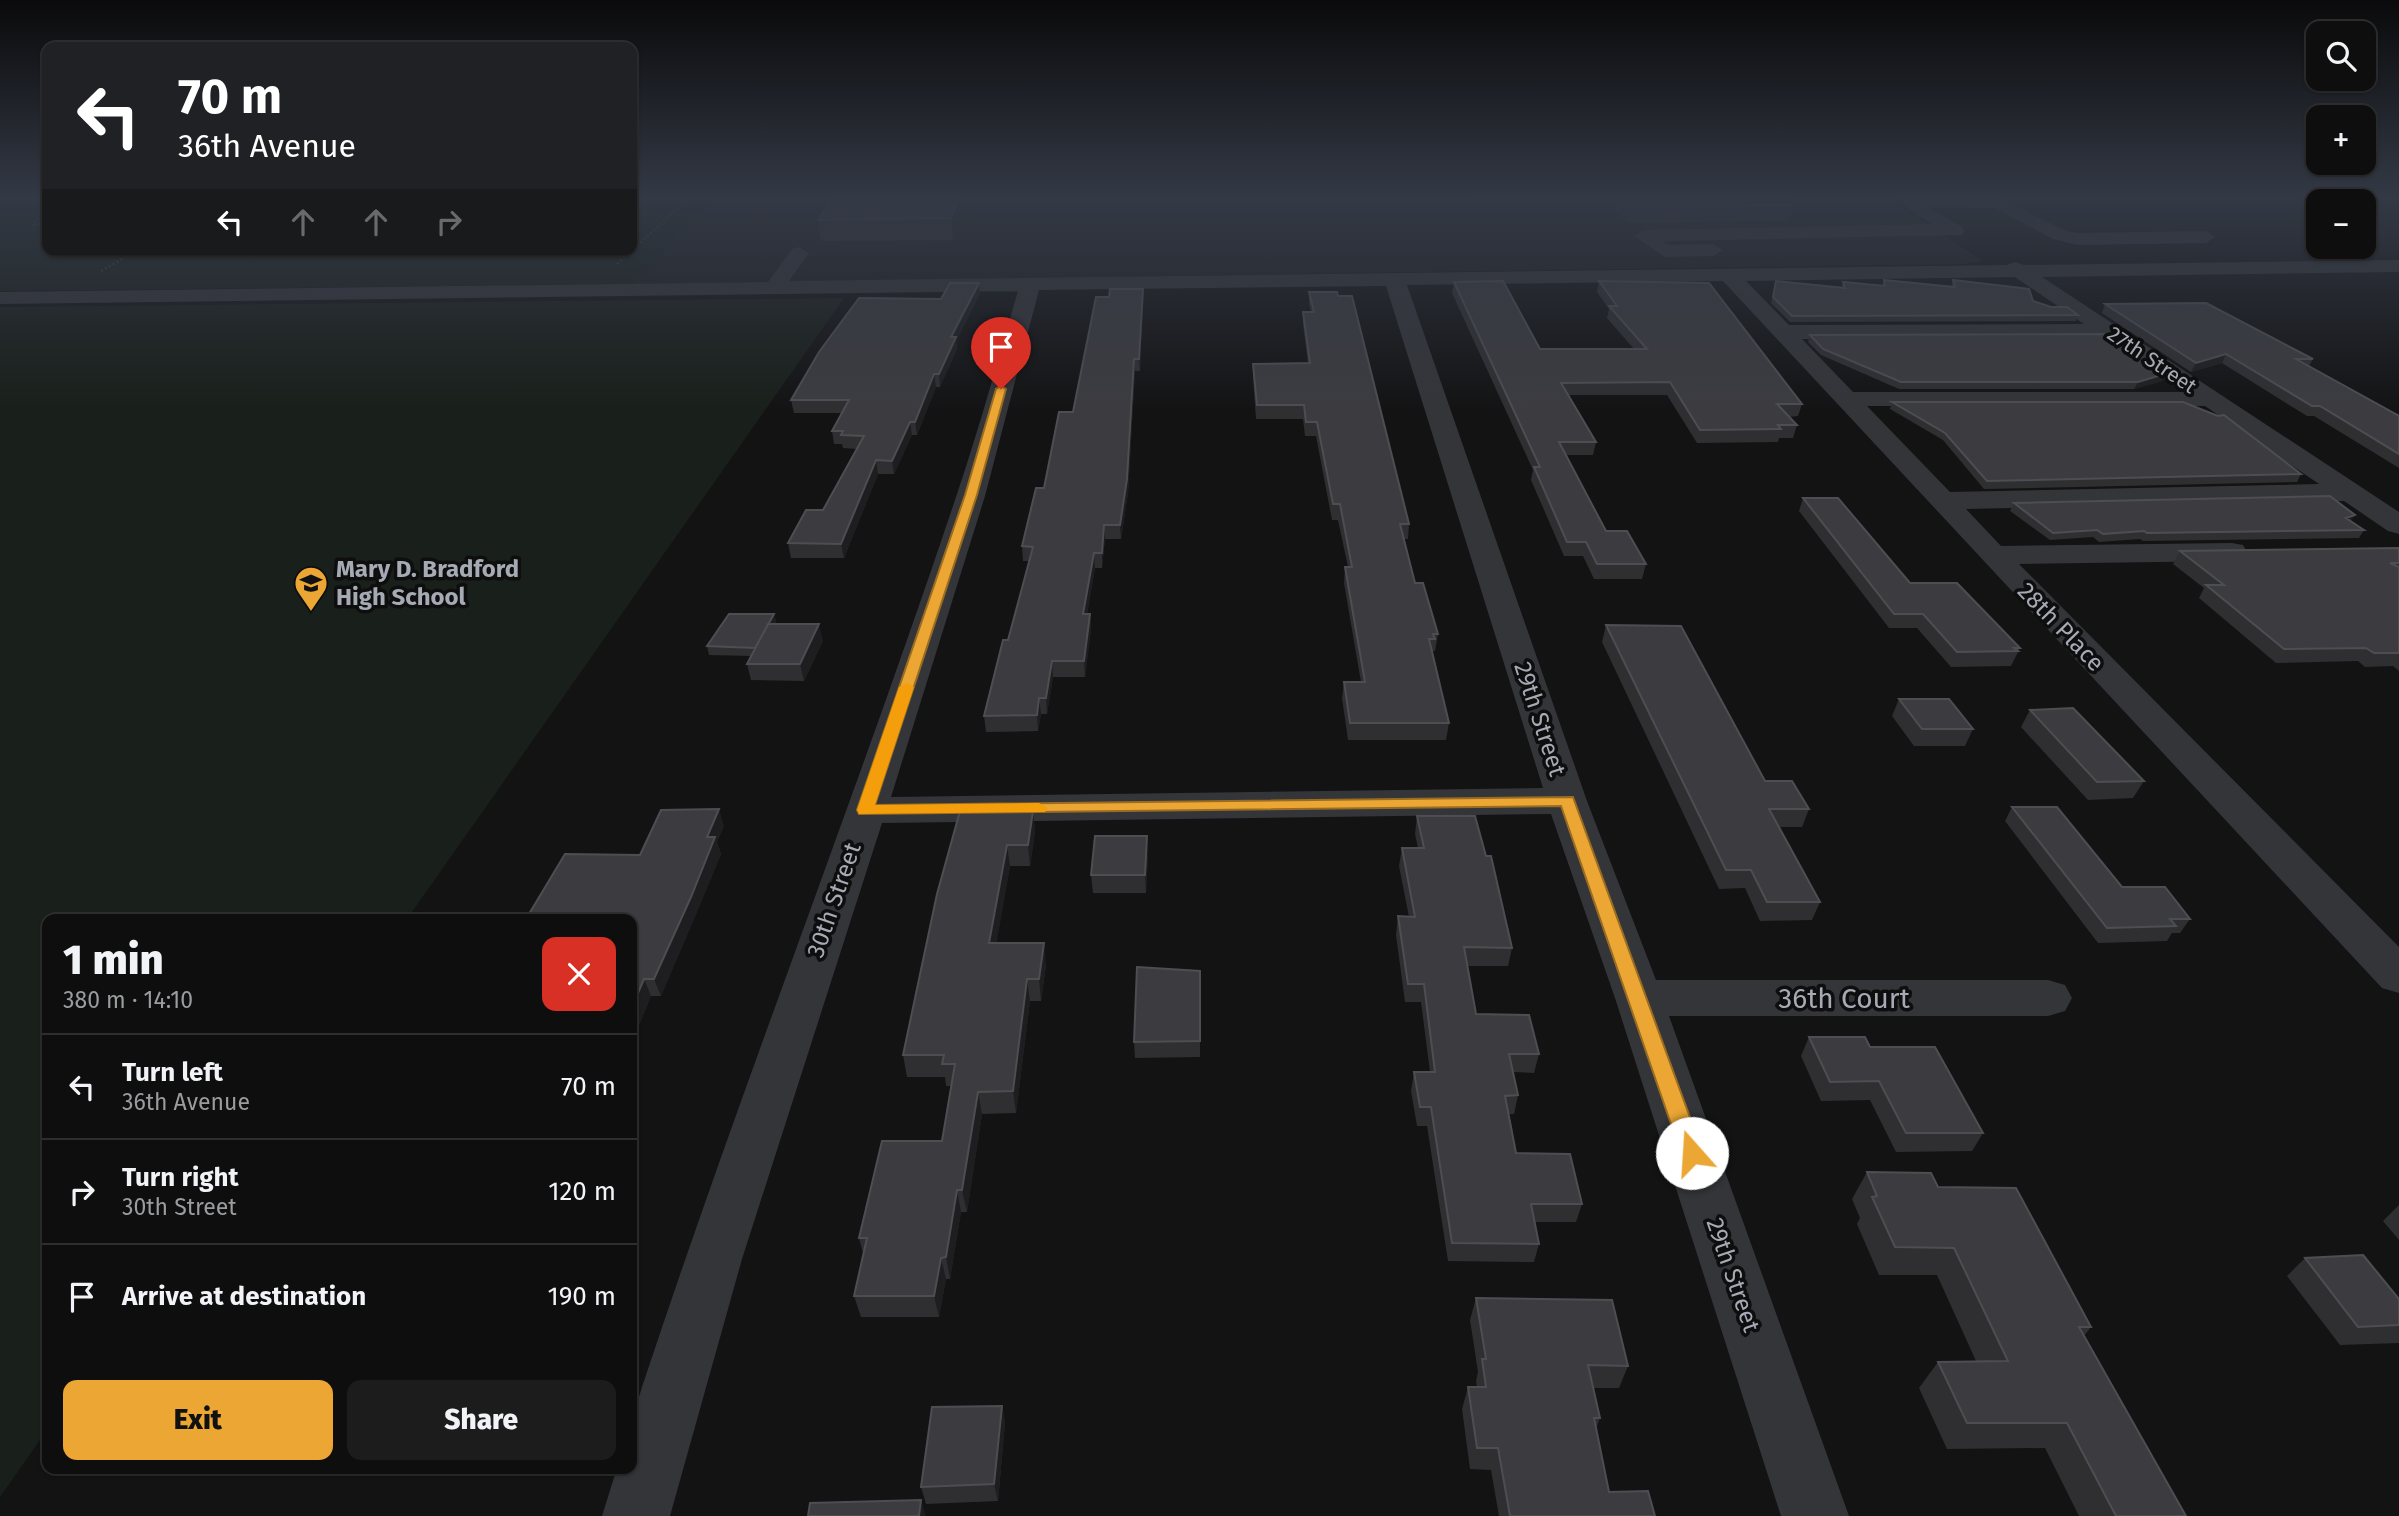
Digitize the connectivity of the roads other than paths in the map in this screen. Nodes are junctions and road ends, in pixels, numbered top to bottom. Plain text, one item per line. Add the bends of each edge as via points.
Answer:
1 (787, 270) edge
2 (2018, 270) junction
3 (2042, 270) edge
4 (1728, 274) junction
5 (1394, 278) junction
6 (1031, 283) junction
7 (775, 287) junction
8 (0, 298) edge
9 (2110, 331) junction
10 (1783, 332) junction
11 (1846, 399) junction
12 (2211, 400) junction
13 (2350, 492) junction
14 (1942, 501) junction
15 (2394, 541) edge
16 (2259, 551) edge
17 (1993, 555) junction
18 (1567, 801) junction
19 (865, 810) junction
20 (2399, 976) edge
21 (1639, 998) junction
22 (2048, 998) dead end
23 (636, 1516) edge
24 (1815, 1516) edge

1 - 7 street
2 - 3 street
2 - 4 street
2 - 9 street, 27th Street
4 - 5 street
4 - 10 street, 28th Place
5 - 6 street
5 - 18 street, 29th Street
6 - 7 street
6 - 19 street, 30th Street via 971,495
7 - 8 street
9 - 10 street
9 - 12 street, 27th Street
10 - 11 street, 28th Place
11 - 12 street
11 - 14 street, 28th Place
12 - 13 street, 27th Street
13 - 14 street
13 - 15 street, 27th Street
14 - 17 street, 28th Place
16 - 17 street
17 - 20 street, 28th Place
18 - 19 street
18 - 21 street, 29th Street
19 - 23 street, 30th Street via 784,1046
21 - 22 street, 36th Court
21 - 24 street, 29th Street

